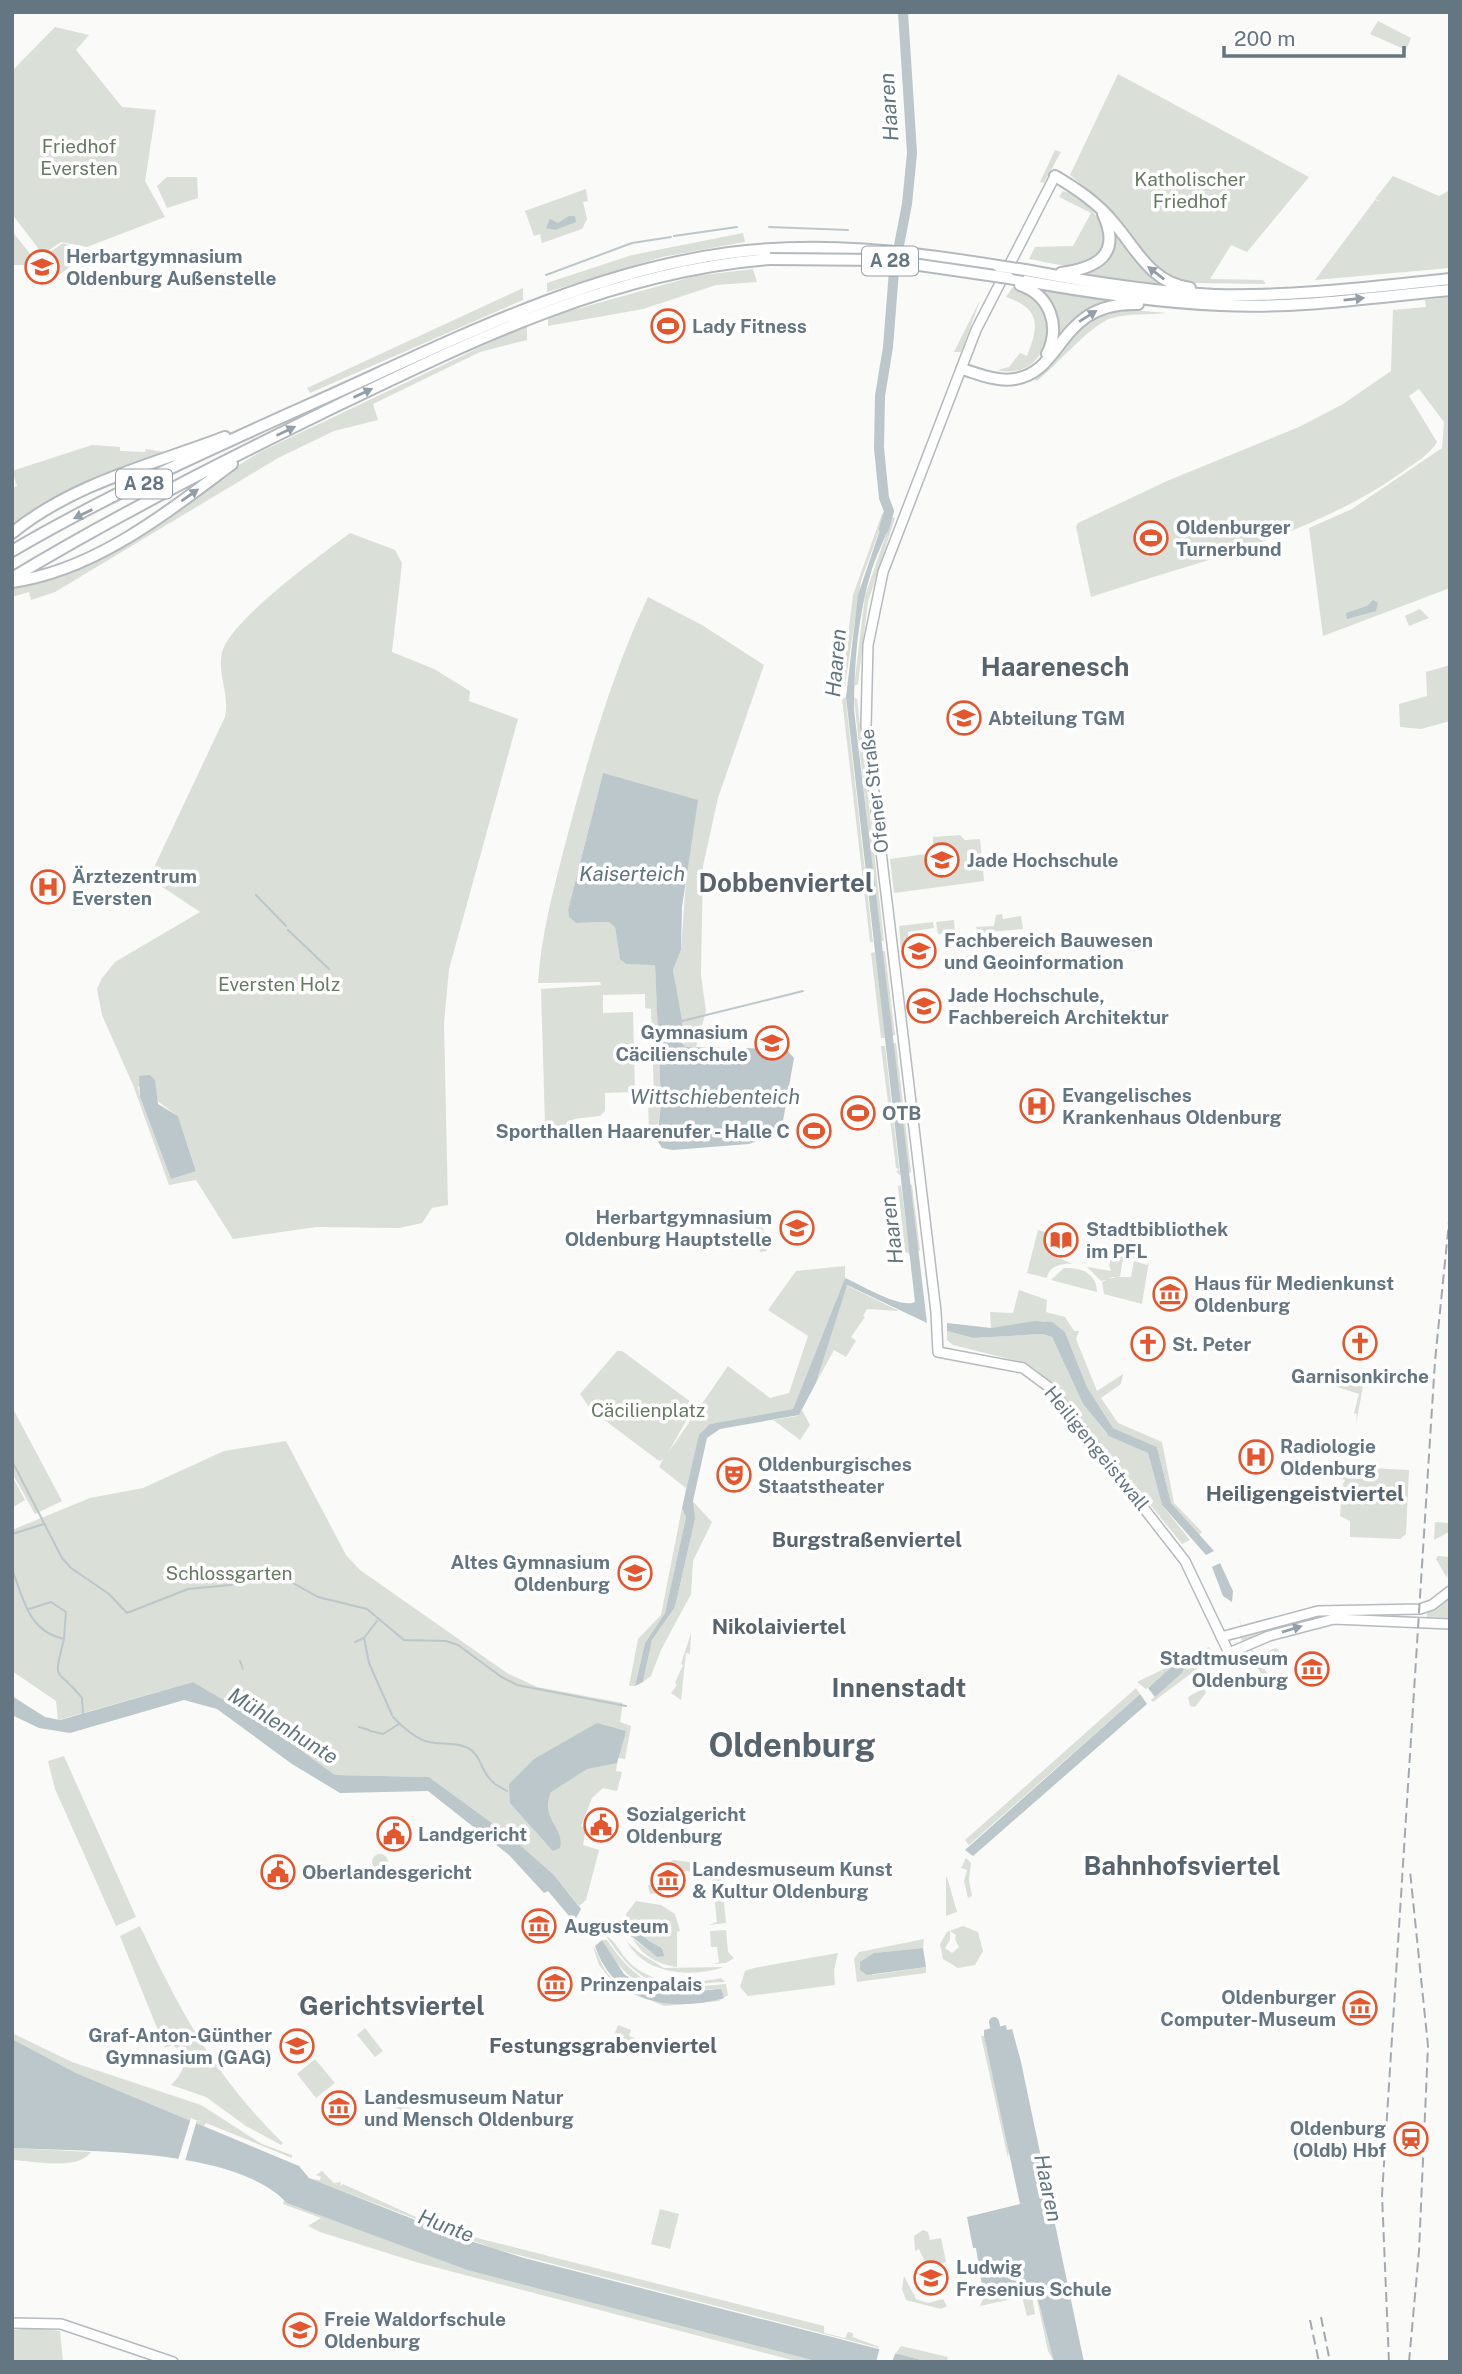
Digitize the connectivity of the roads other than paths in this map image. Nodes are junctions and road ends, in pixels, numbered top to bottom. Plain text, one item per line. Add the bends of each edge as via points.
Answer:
1 (1055, 176) joint
2 (1101, 209) junction
3 (746, 256) junction
4 (1049, 275) junction
5 (1018, 278) junction
6 (1450, 279) edge
7 (1450, 290) edge
8 (1215, 295) junction
9 (1286, 299) junction
10 (1250, 300) junction
11 (1221, 305) junction
12 (518, 317) junction
13 (1042, 364) junction
14 (962, 369) junction
15 (277, 420) junction
16 (258, 445) junction
17 (15, 532) edge
18 (12, 551) edge
19 (12, 580) edge
20 (938, 1352) joint
21 (1450, 1591) edge
22 (1450, 1624) edge
23 (1221, 1637) junction
24 (12, 2323) edge
25 (173, 2362) edge

1 - 2 highway
1 - 14 main road, Ofener Straße via 982,318
2 - 4 highway via 1109,234 1101,260 1089,268
8 -> 2 highway via 1159,276
3 - 5 highway, A 28, bridge via 873,259
3 - 5 highway, A 28, bridge via 861,248 943,257
3 - 12 highway, A 28 via 556,303
4 - 5 highway, A 28
4 - 8 highway, A 28
5 - 11 highway, A 28 via 1108,295
5 - 13 highway via 1040,296 1052,318 1053,337
6 - 9 highway, A 28
9 -> 7 highway, A 28
8 - 10 highway, A 28
9 - 10 highway, A 28
10 - 11 highway, A 28
13 -> 11 highway via 1077,323 1098,309 1130,304 1203,309
12 - 15 highway, A 28
16 -> 12 highway, A 28
13 - 14 highway via 1023,377 1006,380
14 - 20 main road, Ofener Straße via 883,572 870,628 865,692
15 - 17 highway via 109,478 53,504
15 -> 18 highway, A 28
16 - 19 highway, A 28
19 -> 16 highway via 73,566 134,533
20 - 23 main road, Heiligengeistwall via 1018,1367 1043,1381 1191,1570
21 - 23 main road via 1420,1609 1327,1610
23 -> 22 main road, Heiligengeistwall via 1229,1653 1269,1636 1334,1619
24 - 25 main road via 61,2323

